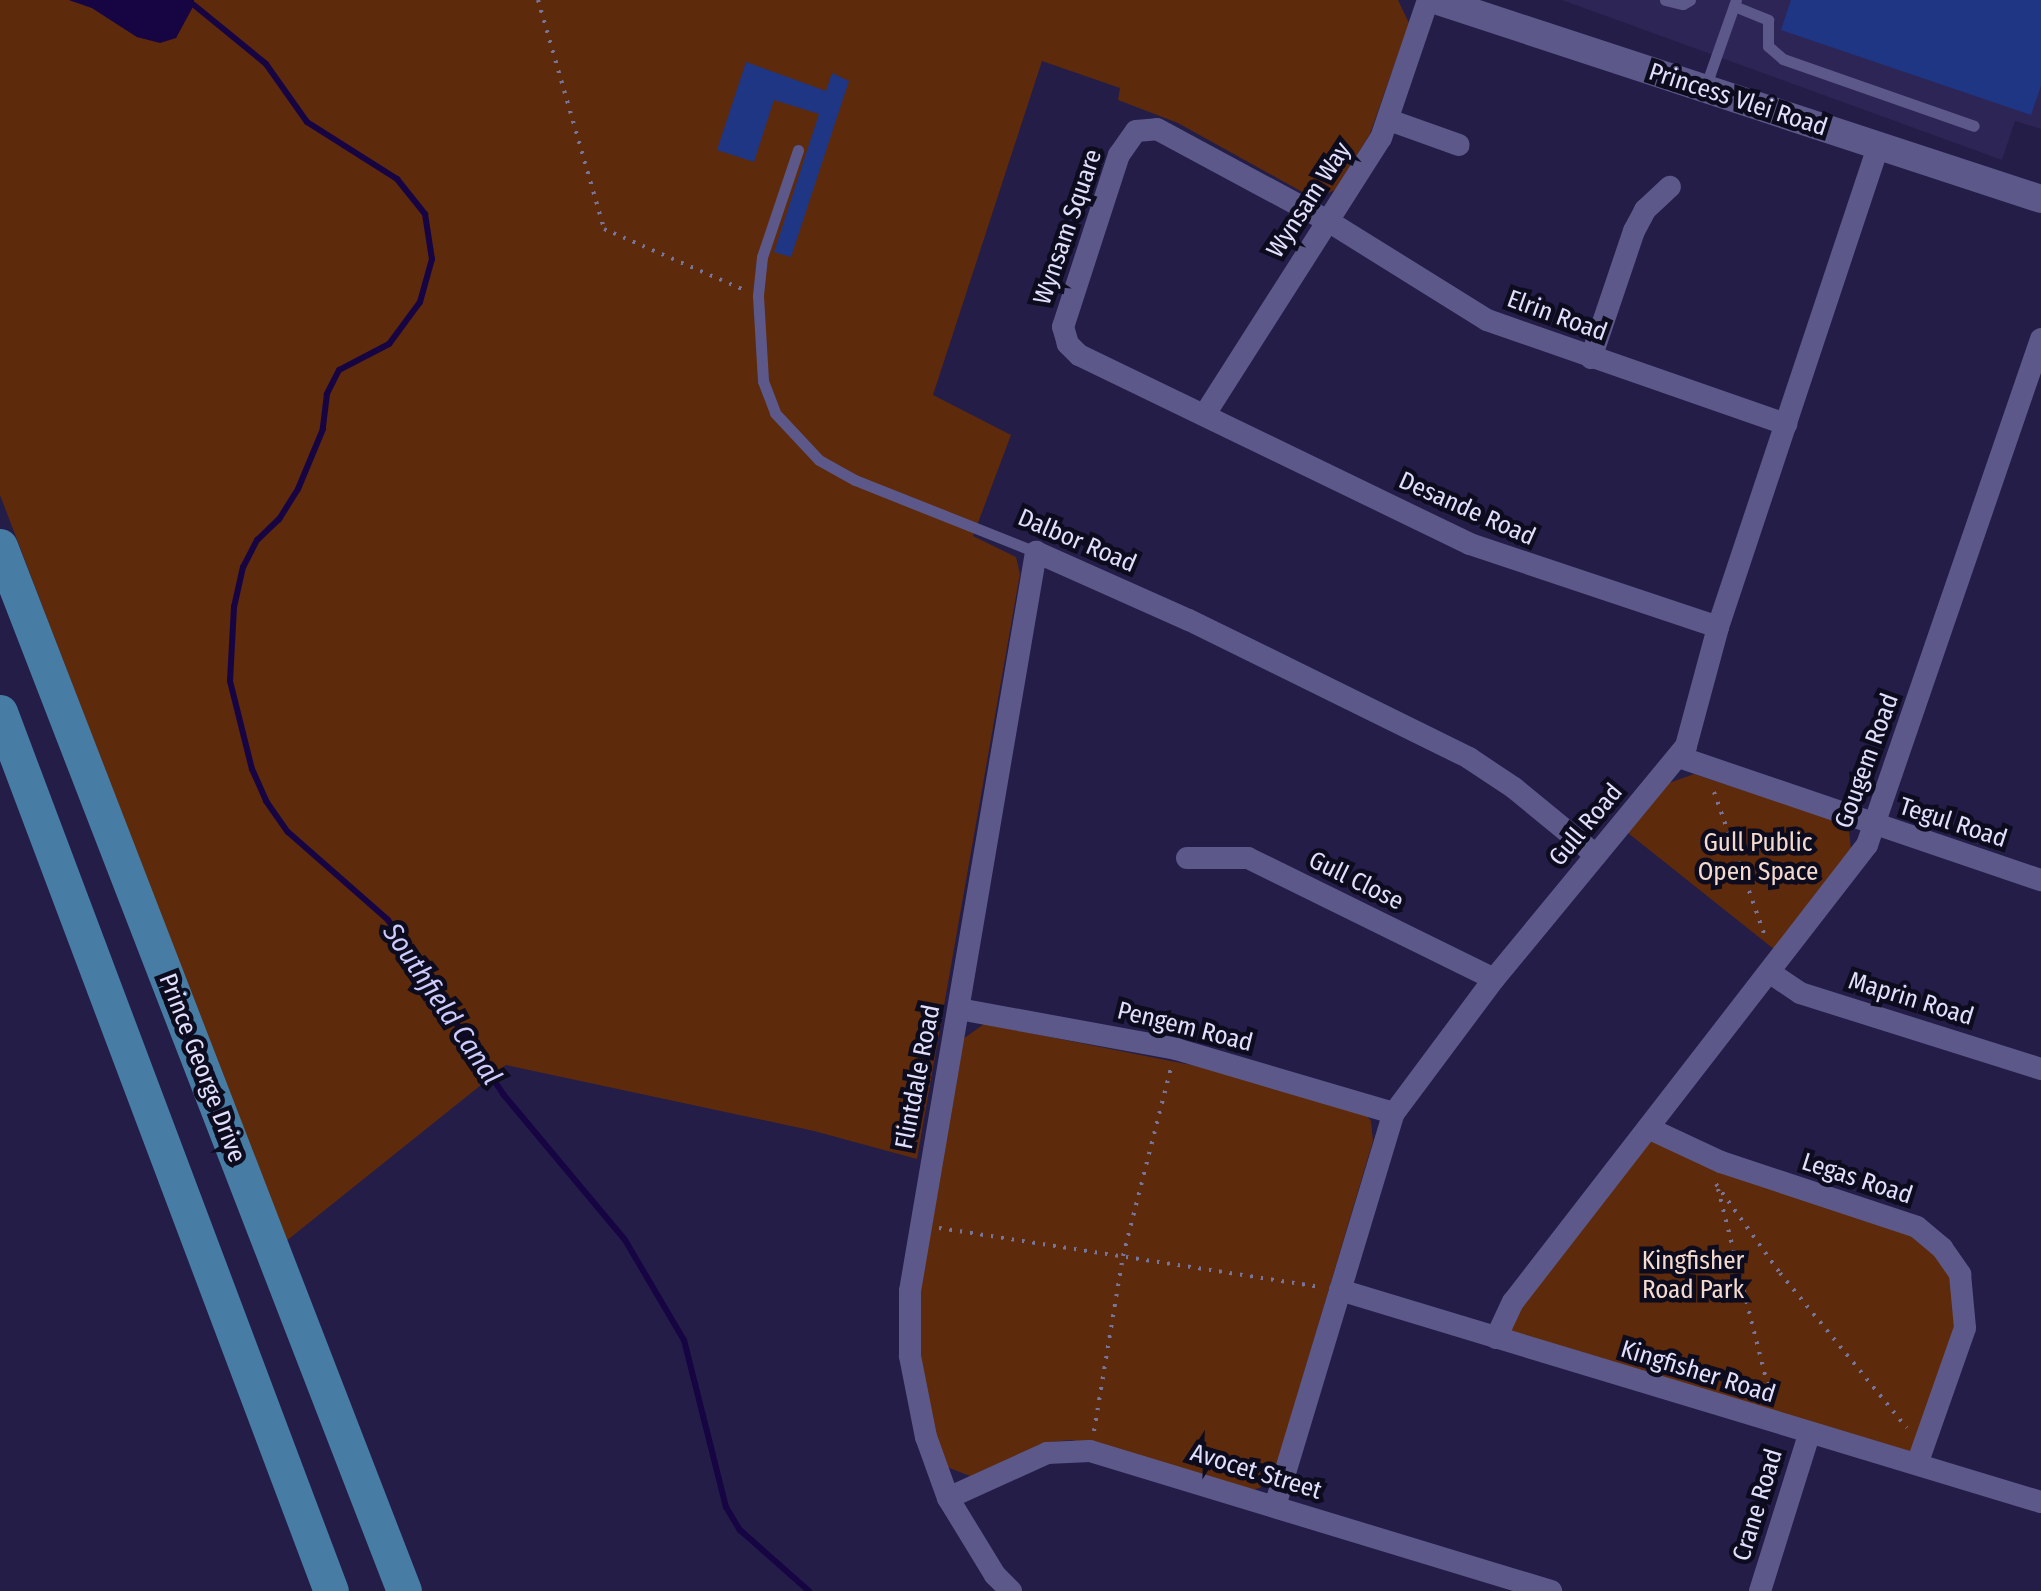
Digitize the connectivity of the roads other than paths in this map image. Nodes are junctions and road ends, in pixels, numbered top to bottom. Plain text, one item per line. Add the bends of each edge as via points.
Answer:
1 (1432, 0) edge
2 (1665, 0) edge
3 (1690, 0) edge
4 (1735, 3) edge
5 (1705, 88) junction
6 (1389, 120) junction
7 (1974, 126) dead end
8 (1459, 145) dead end
9 (1878, 146) junction
10 (798, 150) dead end
11 (1670, 186) dead end
12 (2041, 199) edge
13 (1328, 221) junction
14 (2041, 339) edge
15 (1591, 358) junction
16 (1205, 414) junction
17 (1786, 424) junction
18 (0, 546) edge
19 (1036, 552) junction
20 (1718, 626) junction
21 (0, 712) edge
22 (1679, 757) junction
23 (1877, 826) junction
24 (1596, 855) junction
25 (1188, 858) dead end
26 (2041, 880) edge
27 (1769, 972) junction
28 (1494, 979) junction
29 (959, 1009) junction
30 (2041, 1069) edge
31 (1394, 1113) junction
32 (1648, 1128) junction
33 (1340, 1290) junction
34 (1496, 1338) junction
35 (1809, 1435) junction
36 (1917, 1464) junction
37 (948, 1498) junction
38 (2041, 1502) edge
39 (1276, 1506) junction
40 (1506, 1585) edge
41 (331, 1591) edge
42 (404, 1591) edge
43 (1011, 1591) edge
44 (1552, 1591) edge
45 (1760, 1591) edge

1 - 5 street, Princess Vlei Road
1 - 6 street, Wynsam Way
2 - 3 lane
4 - 5 lane
4 - 7 lane via 1768,20 1768,46 1782,58
5 - 9 street, Princess Vlei Road
6 - 8 street
6 - 13 street, Wynsam Way
9 - 12 street, Princess Vlei Road
9 - 17 street, Gull Road
10 - 19 lane, Dalbor Road via 762,258 758,296 763,381 775,413 819,460 854,480
11 - 15 street via 1634,231
13 - 15 street, Elrin Road via 1487,320
13 - 16 street, Wynsam Way
13 - 16 street, Wynsam Square via 1157,129 1136,131 1119,154 1063,327 1068,344 1079,356
14 - 23 street, Gougem Road
15 - 17 street, Elrin Road
16 - 20 street, Desande Road via 1470,544
17 - 20 street, Gull Road
18 - 42 main road, Prince George Drive
19 - 24 street, Dalbor Road via 1469,758
19 - 29 street, Flintdale Road
20 - 22 street, Gull Road
21 - 41 main road
22 - 23 street, Tegul Road
22 - 24 street, Gull Road
23 - 26 street, Tegul Road
23 - 27 street, Gougem Road
24 - 28 street, Gull Road
25 - 28 street, Gull Close via 1248,858
27 - 30 street, Maprin Road via 1800,993
27 - 32 street, Gougem Road
28 - 31 street, Gull Road
29 - 31 street, Pengem Road via 1176,1049
29 - 37 street, Flintdale Road via 910,1291 910,1356 926,1438
31 - 33 street, Gull Road
32 - 34 street, Gougem Road via 1513,1302
32 - 36 street, Legas Road via 1719,1173 1917,1228 1942,1248 1960,1274 1964,1328
33 - 34 street, Kingfisher Road
33 - 39 street, Gull Road
34 - 35 street, Kingfisher Road
35 - 36 street, Kingfisher Road
35 - 45 street, Crane Road
36 - 38 street, Kingfisher Road
37 - 39 street, Avocet Street via 1047,1453 1090,1450
37 - 43 street, Flintdale Road
39 - 40 street, Avocet Street
40 - 44 street, Avocet Street

